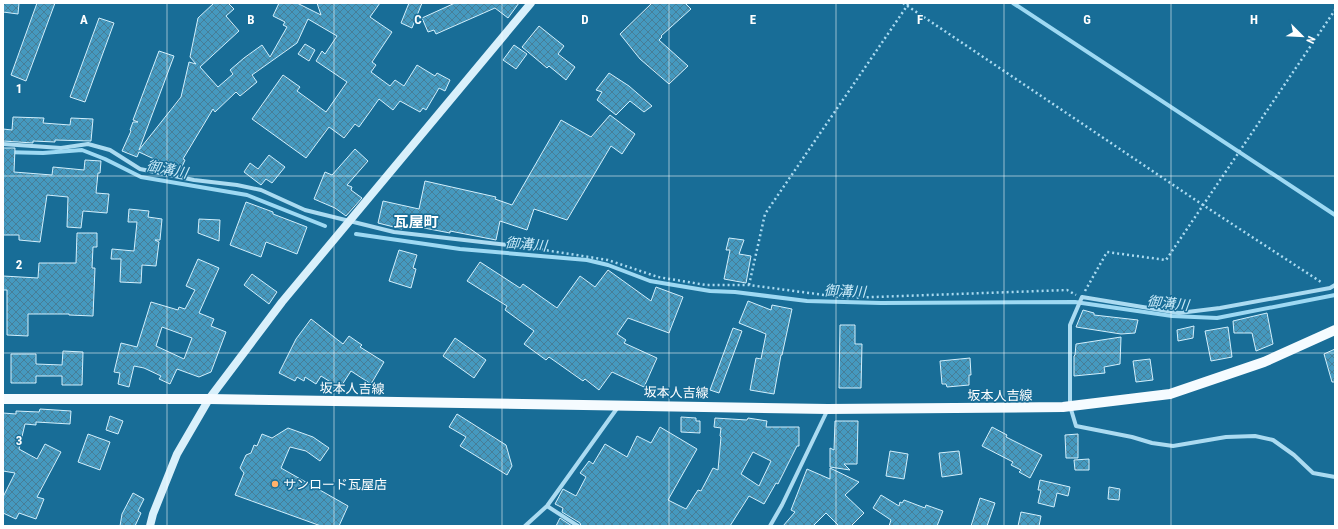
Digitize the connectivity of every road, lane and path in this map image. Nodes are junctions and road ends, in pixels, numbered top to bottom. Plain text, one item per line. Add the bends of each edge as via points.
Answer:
1 (531, 3) edge
2 (903, 3) edge
3 (908, 4) edge
4 (1335, 10) edge
5 (3, 144) edge
6 (1203, 205) junction
7 (350, 222) junction
8 (524, 247) joint
9 (749, 285) junction
10 (1335, 285) edge
11 (1330, 288) junction
12 (1082, 297) junction
13 (1335, 330) edge
14 (209, 399) junction
15 (3, 400) edge
16 (620, 405) junction
17 (1070, 406) junction
18 (828, 409) junction
19 (1335, 477) edge
20 (548, 506) junction
21 (150, 526) edge
22 (525, 526) edge
23 (578, 526) edge
24 (770, 526) edge

1 - 7 street
2 - 3 path
3 - 6 path
3 - 9 path via 765,214
4 - 6 path
5 - 7 street via 61,148 88,144 110,150 140,169 261,190 305,210
6 - 11 path
6 - 12 path via 1166,260 1107,252
7 - 8 street via 394,232
7 - 14 street via 282,302
8 - 9 path via 608,260 672,280 706,285
9 - 12 path via 847,298 1067,290
10 - 11 street
11 - 12 street via 1179,313
12 - 17 street via 1070,325
13 - 17 main road, 坂本人吉線 via 1264,362 1170,394
14 - 15 main road, 坂本人吉線
14 - 16 main road, 坂本人吉線
14 - 21 street via 177,454
16 - 18 main road, 坂本人吉線
16 - 20 street
17 - 18 main road, 坂本人吉線
17 - 19 street via 1076,426 1132,437 1152,444 1174,446 1226,437 1255,436 1273,440 1313,473
18 - 24 street
20 - 22 street
20 - 23 street

